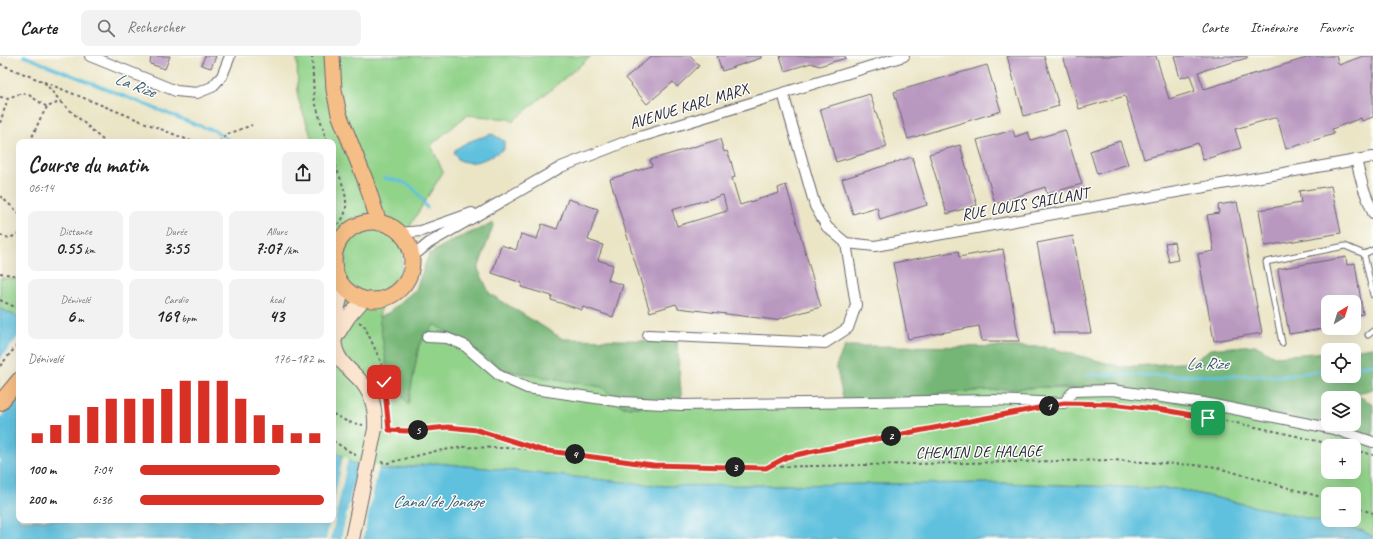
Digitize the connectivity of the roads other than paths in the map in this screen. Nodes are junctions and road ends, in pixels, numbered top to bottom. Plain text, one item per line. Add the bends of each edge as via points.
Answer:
1 (90, 56) edge
2 (230, 56) edge
3 (332, 56) edge
4 (904, 56) edge
5 (783, 93) junction
6 (1373, 157) edge
7 (1356, 160) junction
8 (492, 206) junction
9 (1373, 213) edge
10 (379, 223) junction
11 (400, 233) junction
12 (336, 242) edge
13 (846, 243) junction
14 (1373, 250) edge
15 (1364, 254) junction
16 (412, 257) junction
17 (336, 272) edge
18 (343, 286) junction
19 (1373, 295) edge
20 (364, 299) junction
21 (336, 318) edge
22 (1373, 331) edge
23 (648, 335) dead end
24 (1368, 335) dead end
25 (336, 336) edge
26 (427, 337) dead end
27 (1282, 343) dead end
28 (336, 351) edge
29 (16, 384) edge
30 (0, 403) edge
31 (1373, 442) edge
32 (352, 539) edge

1 - 2 street via 176,91 197,93 212,87 222,76
3 - 10 main road via 334,90 340,114
4 - 5 street, AVENUE KARL MARX
5 - 8 street, AVENUE KARL MARX via 630,140 561,167
5 - 13 street via 815,206 827,227
6 - 7 street, RUE LOUIS SAILLANT
7 - 9 street
7 - 13 street, RUE LOUIS SAILLANT via 875,246
8 - 11 street, AVENUE KARL MARX via 421,231
8 - 16 street, AVENUE KARL MARX via 430,243
10 - 11 main road
10 - 12 main road via 358,225
11 - 16 main road via 408,244
13 - 23 street via 856,305 848,328 825,343
14 - 15 lane
15 - 19 lane
15 - 27 lane via 1345,246 1266,262
16 - 20 main road via 411,272 399,290 379,300
17 - 18 main road
18 - 20 main road via 352,294
18 - 21 street
20 - 25 street
22 - 24 lane
26 - 31 street via 447,338 464,345 500,376 527,388 623,402 682,405 993,400 1064,403 1073,391 1112,390 1204,403 1334,429
28 - 32 street, bridge via 367,389 376,412
29 - 30 main road

